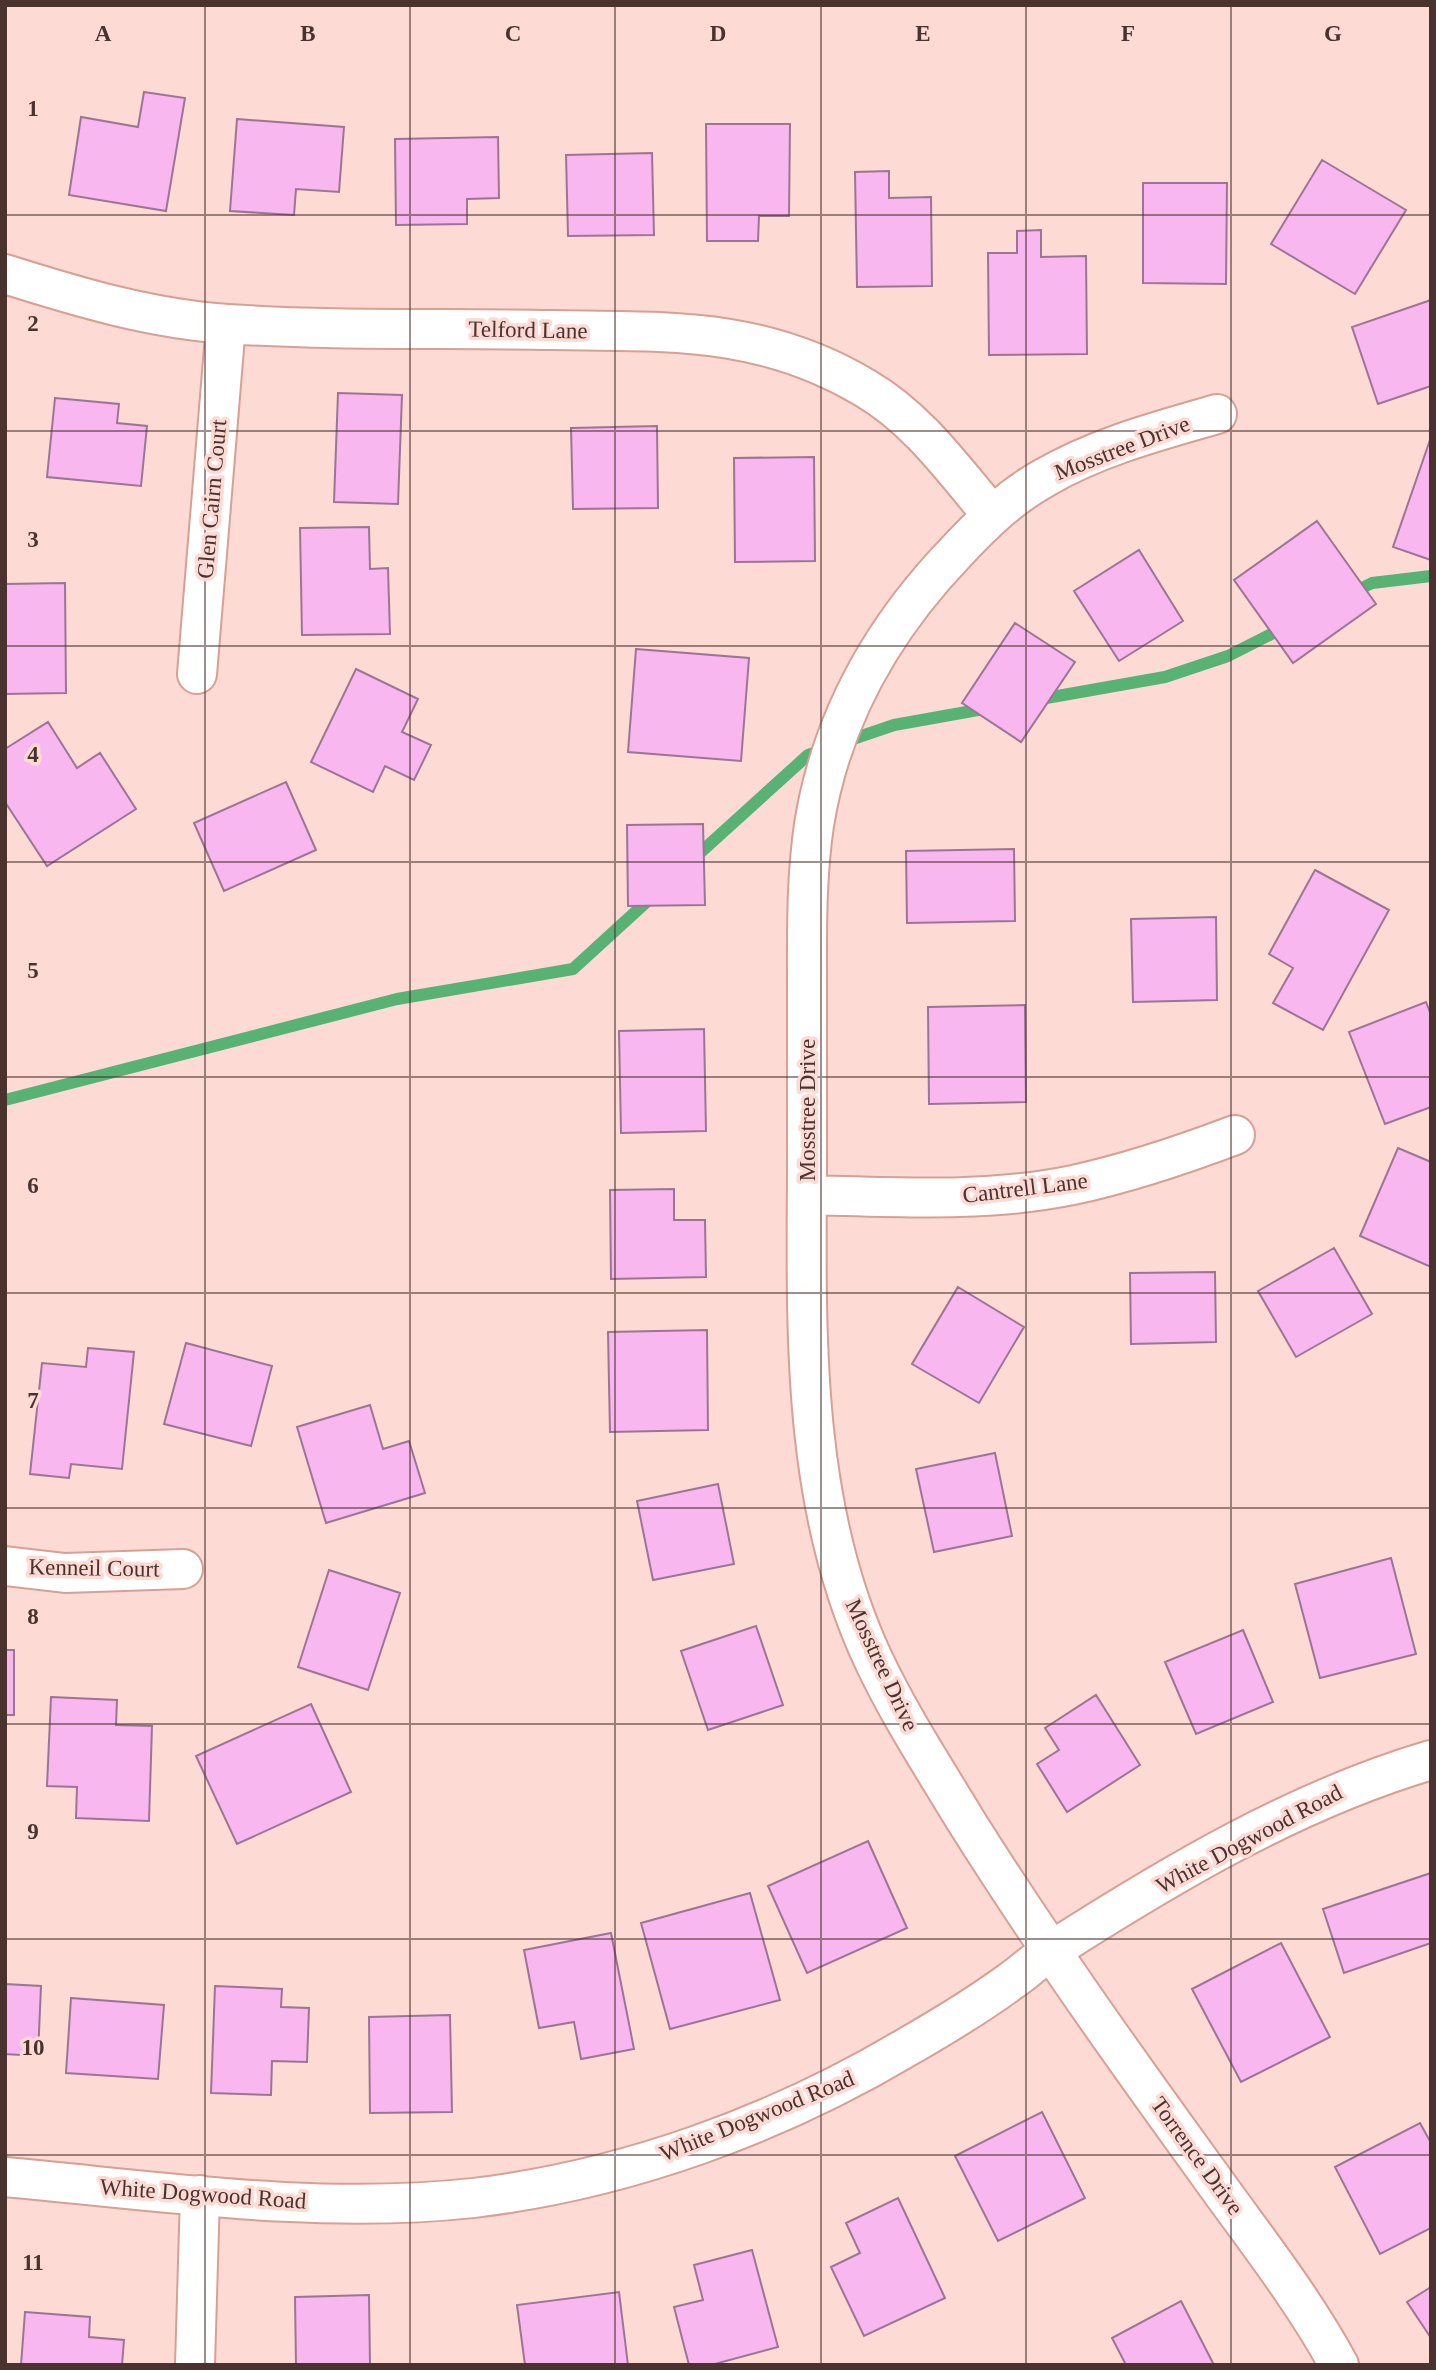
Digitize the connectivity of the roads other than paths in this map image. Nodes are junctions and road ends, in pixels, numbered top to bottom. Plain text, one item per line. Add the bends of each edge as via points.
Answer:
1 (5, 274) edge
2 (226, 324) junction
3 (1217, 414) dead end
4 (992, 515) junction
5 (197, 674) dead end
6 (1236, 1135) dead end
7 (807, 1195) junction
8 (5, 1566) edge
9 (183, 1569) dead end
10 (1431, 1760) edge
11 (1049, 1951) junction
12 (5, 2177) edge
13 (200, 2195) junction
14 (195, 2365) edge
15 (1339, 2365) edge

1 - 2 street, Telford Lane via 103,304
2 - 4 street, Telford Lane via 654,330 747,341 827,368 891,404 920,429
2 - 5 street, Glen Cairn Court
3 - 4 street, Mosstree Drive via 1097,453 1043,478
4 - 7 street, Mosstree Drive via 934,575 885,638 857,687 826,774 807,897
6 - 7 street, Cantrell Lane via 1162,1163 1071,1186 995,1196
7 - 11 street, Mosstree Drive via 814,1442 827,1518 847,1591 873,1658 914,1736
8 - 9 street, Kenneil Court via 65,1573
10 - 11 street, White Dogwood Road via 1366,1779 1296,1810 1185,1869
11 - 13 street, White Dogwood Road via 918,2040 831,2089 683,2150 621,2169 473,2198 307,2203
11 - 15 street, Torrence Drive via 1289,2282
12 - 13 street, White Dogwood Road
13 - 14 street

